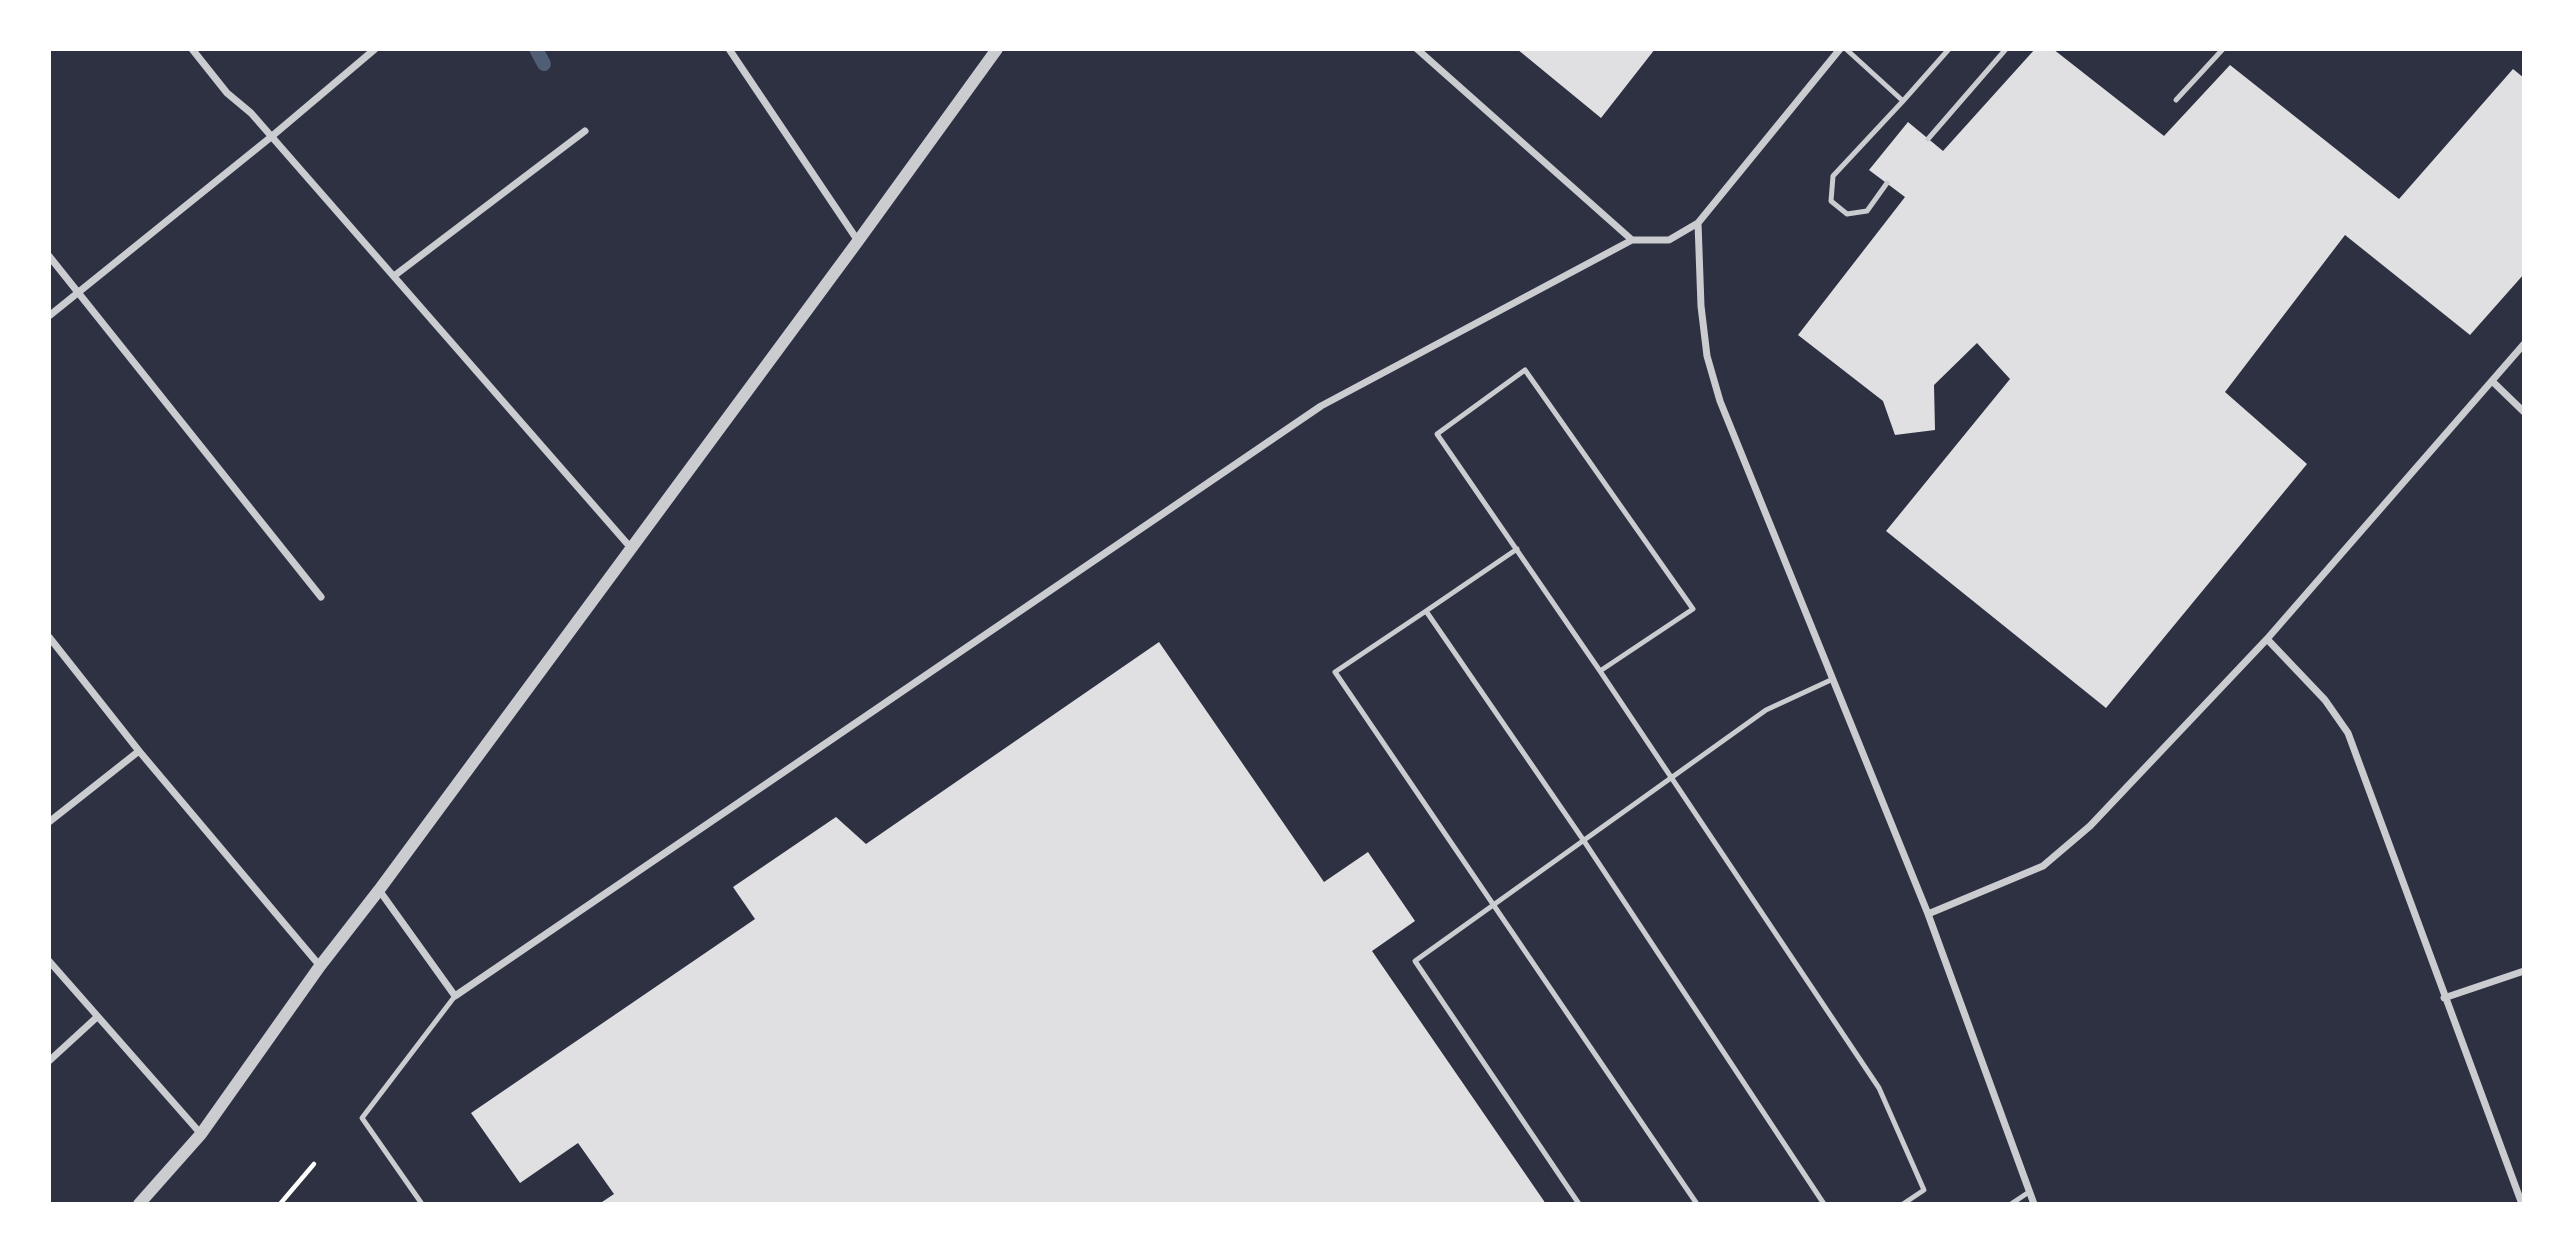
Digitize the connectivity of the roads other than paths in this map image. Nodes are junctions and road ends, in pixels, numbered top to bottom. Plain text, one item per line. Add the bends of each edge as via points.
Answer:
1 (192, 49) edge
2 (375, 49) edge
3 (729, 49) edge
4 (998, 49) edge
5 (1418, 49) edge
6 (1840, 49) edge
7 (1846, 49) edge
8 (1950, 49) edge
9 (2006, 49) edge
10 (2223, 49) edge
11 (2176, 100) dead end
12 (1903, 102) junction
13 (586, 131) dead end
14 (271, 137) junction
15 (1928, 139) dead end
16 (1887, 183) dead end
17 (1698, 223) junction
18 (1632, 240) junction
19 (858, 241) junction
20 (49, 256) edge
21 (394, 276) junction
22 (78, 293) junction
23 (49, 316) edge
24 (2524, 344) edge
25 (2492, 381) junction
26 (2524, 412) edge
27 (631, 548) junction
28 (1517, 549) junction
29 (321, 597) dead end
30 (1426, 611) junction
31 (49, 637) edge
32 (2267, 639) junction
33 (1601, 671) junction
34 (1833, 679) junction
35 (139, 751) junction
36 (1672, 777) junction
37 (49, 822) edge
38 (1584, 841) junction
39 (379, 890) junction
40 (1494, 905) junction
41 (1928, 915) junction
42 (49, 961) edge
43 (320, 966) junction
44 (2524, 971) edge
45 (455, 996) junction
46 (2444, 998) junction
47 (97, 1017) junction
48 (49, 1061) edge
49 (201, 1133) junction
50 (2029, 1192) junction
51 (139, 1204) edge
52 (422, 1204) edge
53 (1579, 1204) edge
54 (1697, 1204) edge
55 (1824, 1204) edge
56 (1903, 1204) edge
57 (2011, 1204) edge
58 (2034, 1204) edge
59 (2522, 1204) edge

1 - 14 street
2 - 14 street
3 - 19 street
4 - 19 street
5 - 18 street
6 - 17 street
7 - 12 lane
8 - 12 lane
9 - 15 lane
10 - 11 lane
12 - 16 lane via 1833,176 1831,201 1847,214 1867,211
13 - 21 street
14 - 21 street
14 - 22 street
17 - 18 street via 1669,240
17 - 34 street via 1705,344 1720,401
18 - 45 street via 1321,406
19 - 27 street
20 - 22 street
21 - 27 street
22 - 23 street
22 - 29 street
24 - 25 street
25 - 26 street
25 - 32 street
27 - 39 street
28 - 30 lane
28 - 33 lane
28 - 33 lane via 1437,434 1525,370 1693,609
30 - 38 lane
30 - 40 lane via 1335,672
31 - 35 street
32 - 41 street via 2090,826 2043,866
32 - 46 street via 2325,700 2348,733
33 - 36 lane
34 - 36 lane via 1766,710
34 - 41 street
35 - 37 street
35 - 43 street
36 - 38 lane
36 - 56 lane via 1879,1088 1924,1190
38 - 40 lane
38 - 55 lane
39 - 43 street
39 - 45 street
40 - 53 lane via 1415,961
40 - 54 lane
41 - 50 street
42 - 47 street
43 - 49 street
44 - 46 street
45 - 52 lane via 362,1118
46 - 59 street
47 - 48 street
47 - 49 street
49 - 51 street
50 - 57 lane
50 - 58 street

